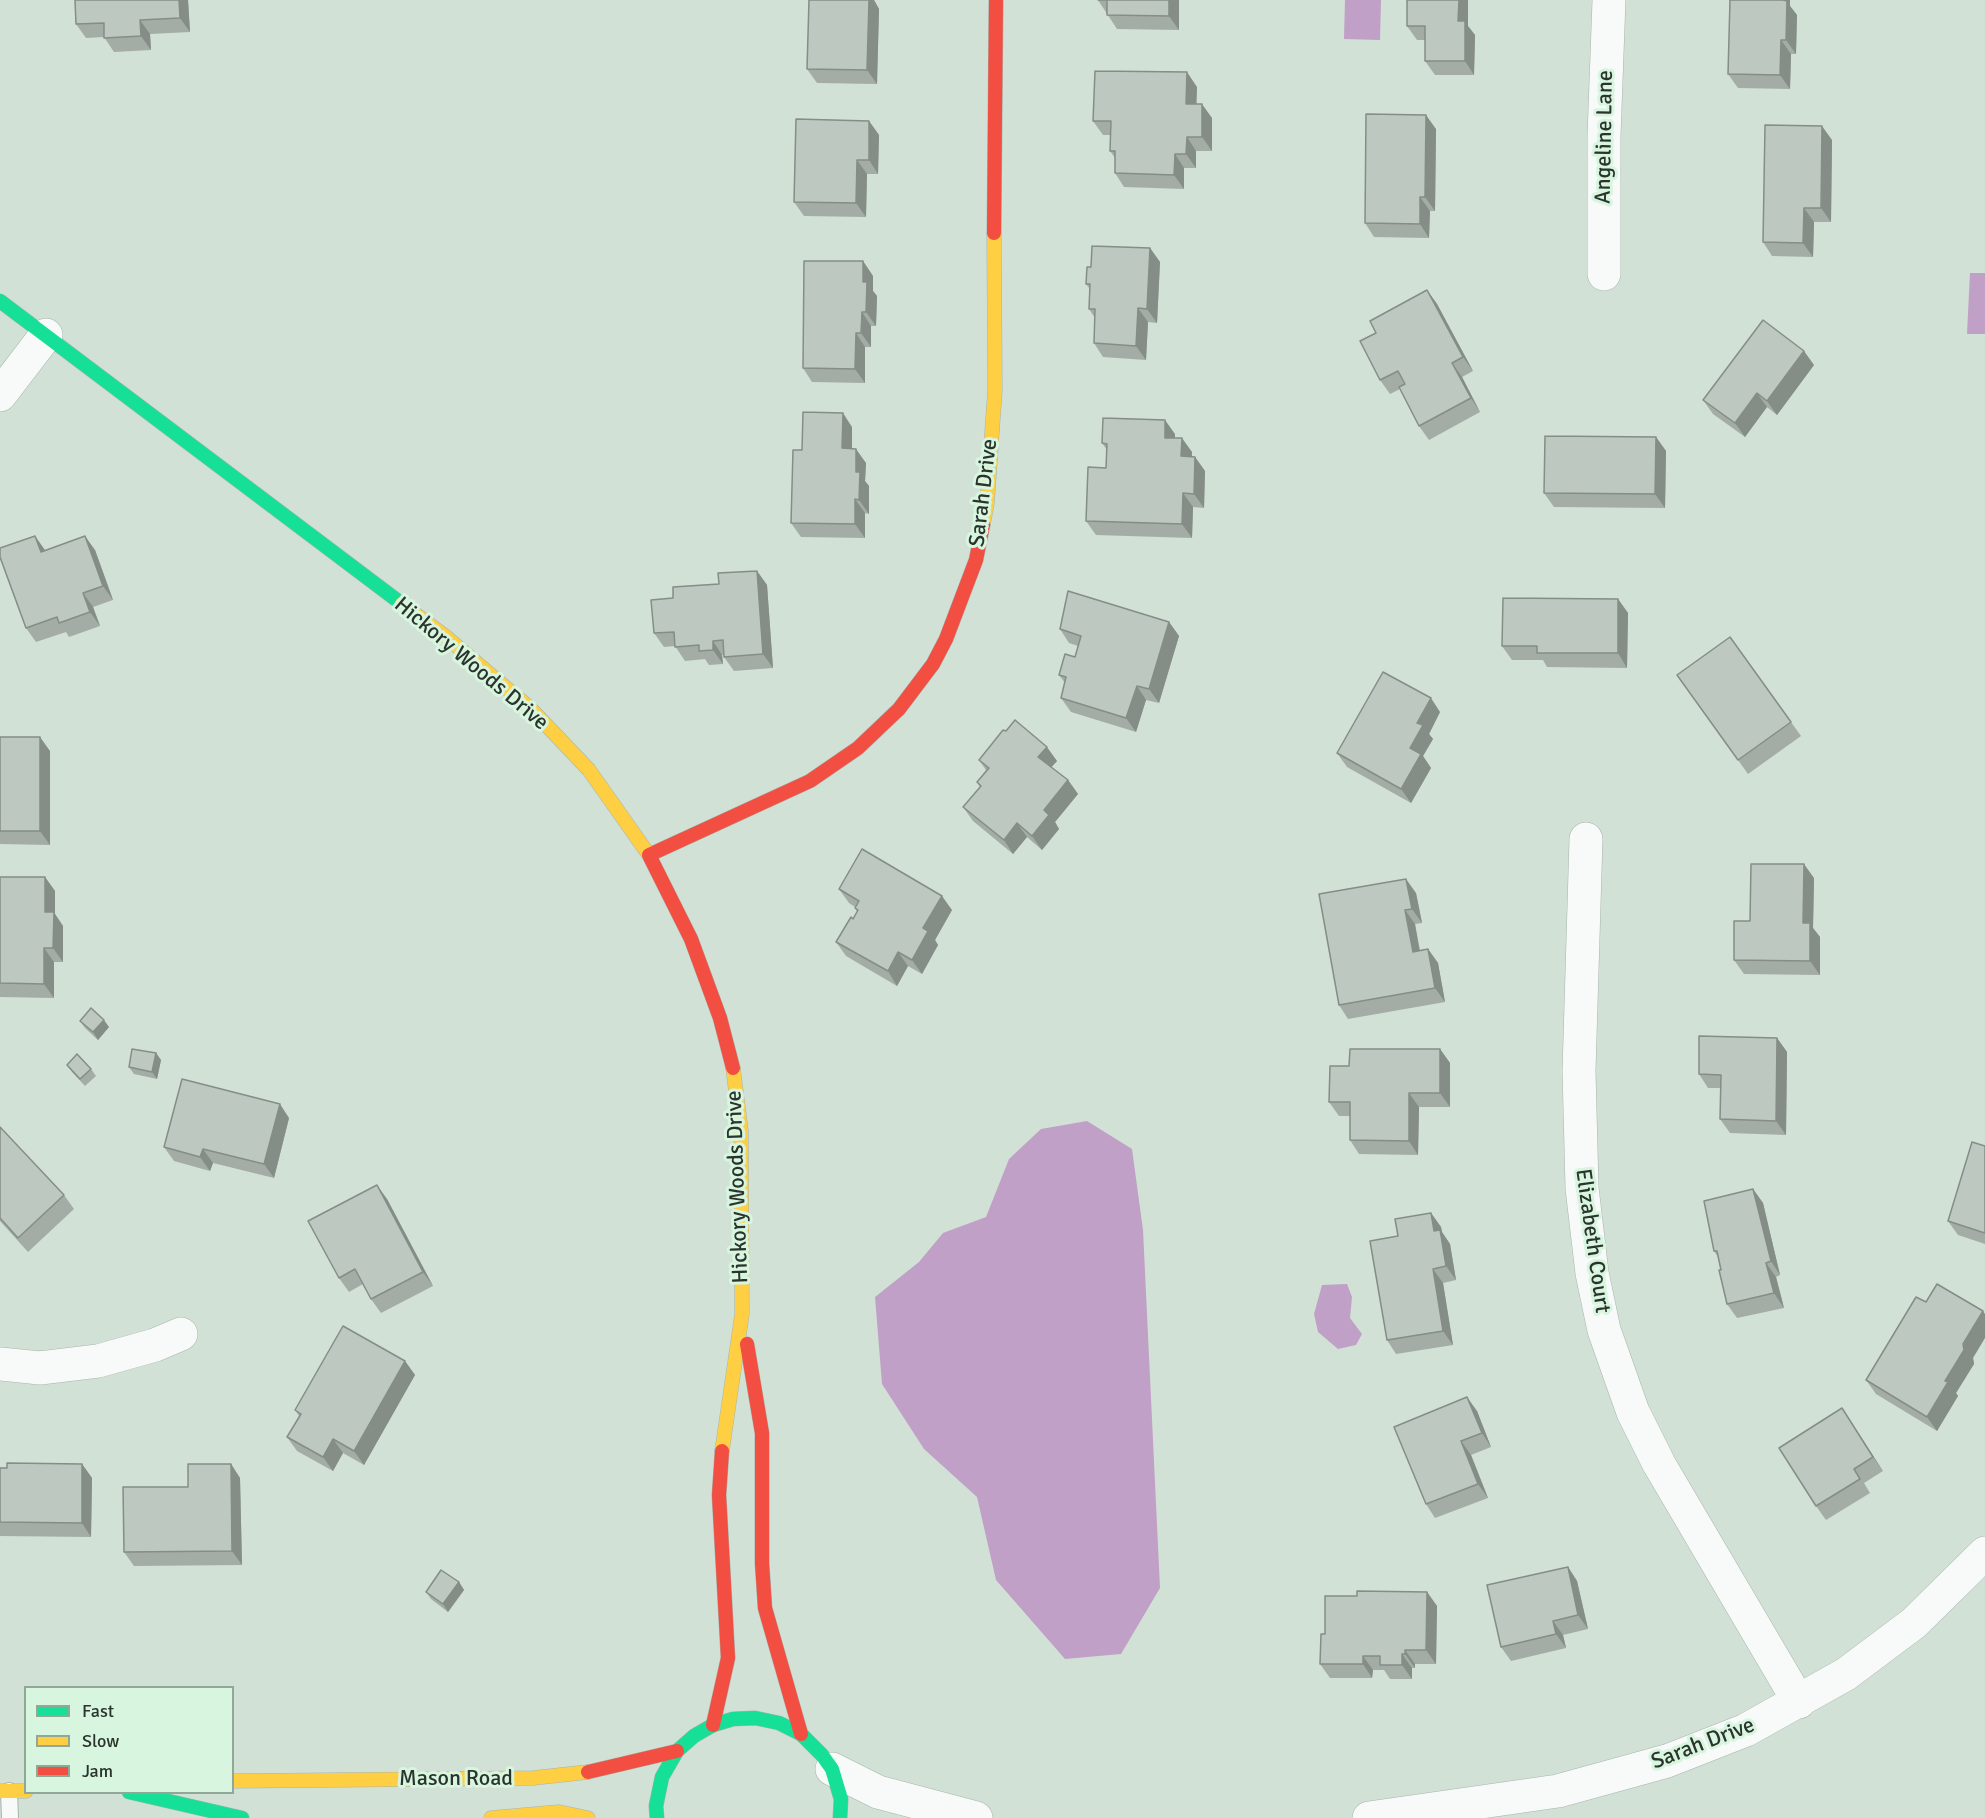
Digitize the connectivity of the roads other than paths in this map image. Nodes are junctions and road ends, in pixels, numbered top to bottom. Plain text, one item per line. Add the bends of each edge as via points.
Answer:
1 (996, 0) edge
2 (1609, 0) edge
3 (1604, 274) dead end
4 (0, 301) edge
5 (46, 335) junction
6 (0, 395) edge
7 (1586, 839) dead end
8 (649, 855) junction
9 (742, 1314) junction
10 (181, 1334) dead end
11 (0, 1364) edge
12 (1985, 1553) edge
13 (1799, 1702) junction
14 (713, 1725) junction
15 (801, 1734) junction
16 (677, 1751) junction
17 (832, 1769) junction
18 (234, 1781) edge
19 (12, 1791) edge
20 (138, 1794) edge
21 (10, 1818) edge
22 (242, 1818) edge
23 (491, 1818) edge
24 (588, 1818) edge
25 (657, 1818) edge
26 (840, 1818) edge
27 (971, 1818) edge
28 (976, 1818) edge
29 (1369, 1818) edge

1 - 8 street, Sarah Drive via 995,390 987,504 976,560 946,639 933,664 899,709 858,748 810,781
2 - 3 street, Angeline Lane
4 - 5 street, Hickory Woods Drive
5 - 6 street
5 - 8 street, Hickory Woods Drive via 445,636 531,709 589,770
7 - 13 street, Elizabeth Court via 1580,1071 1582,1188 1592,1274 1604,1329 1633,1412 1659,1464
8 - 9 street, Hickory Woods Drive via 691,939 720,1018 734,1072 741,1131
9 - 14 street, Hickory Woods Drive via 724,1431 719,1495 728,1658
9 - 15 street, Hickory Woods Drive via 762,1433 765,1608
10 - 11 street via 98,1361 40,1368
12 - 13 street, Sarah Drive via 1914,1623 1846,1674
13 - 29 street, Sarah Drive via 1746,1730 1667,1761 1558,1791
14 - 15 street via 755,1718 779,1723
14 - 16 street
15 - 17 street
16 - 18 street, Mason Road via 594,1771 533,1778
16 - 25 street via 662,1777
17 - 26 street via 841,1799
17 - 27 street via 878,1792
19 - 21 lane
20 - 22 street
23 - 24 street, Mason Road via 559,1812
27 - 28 street

